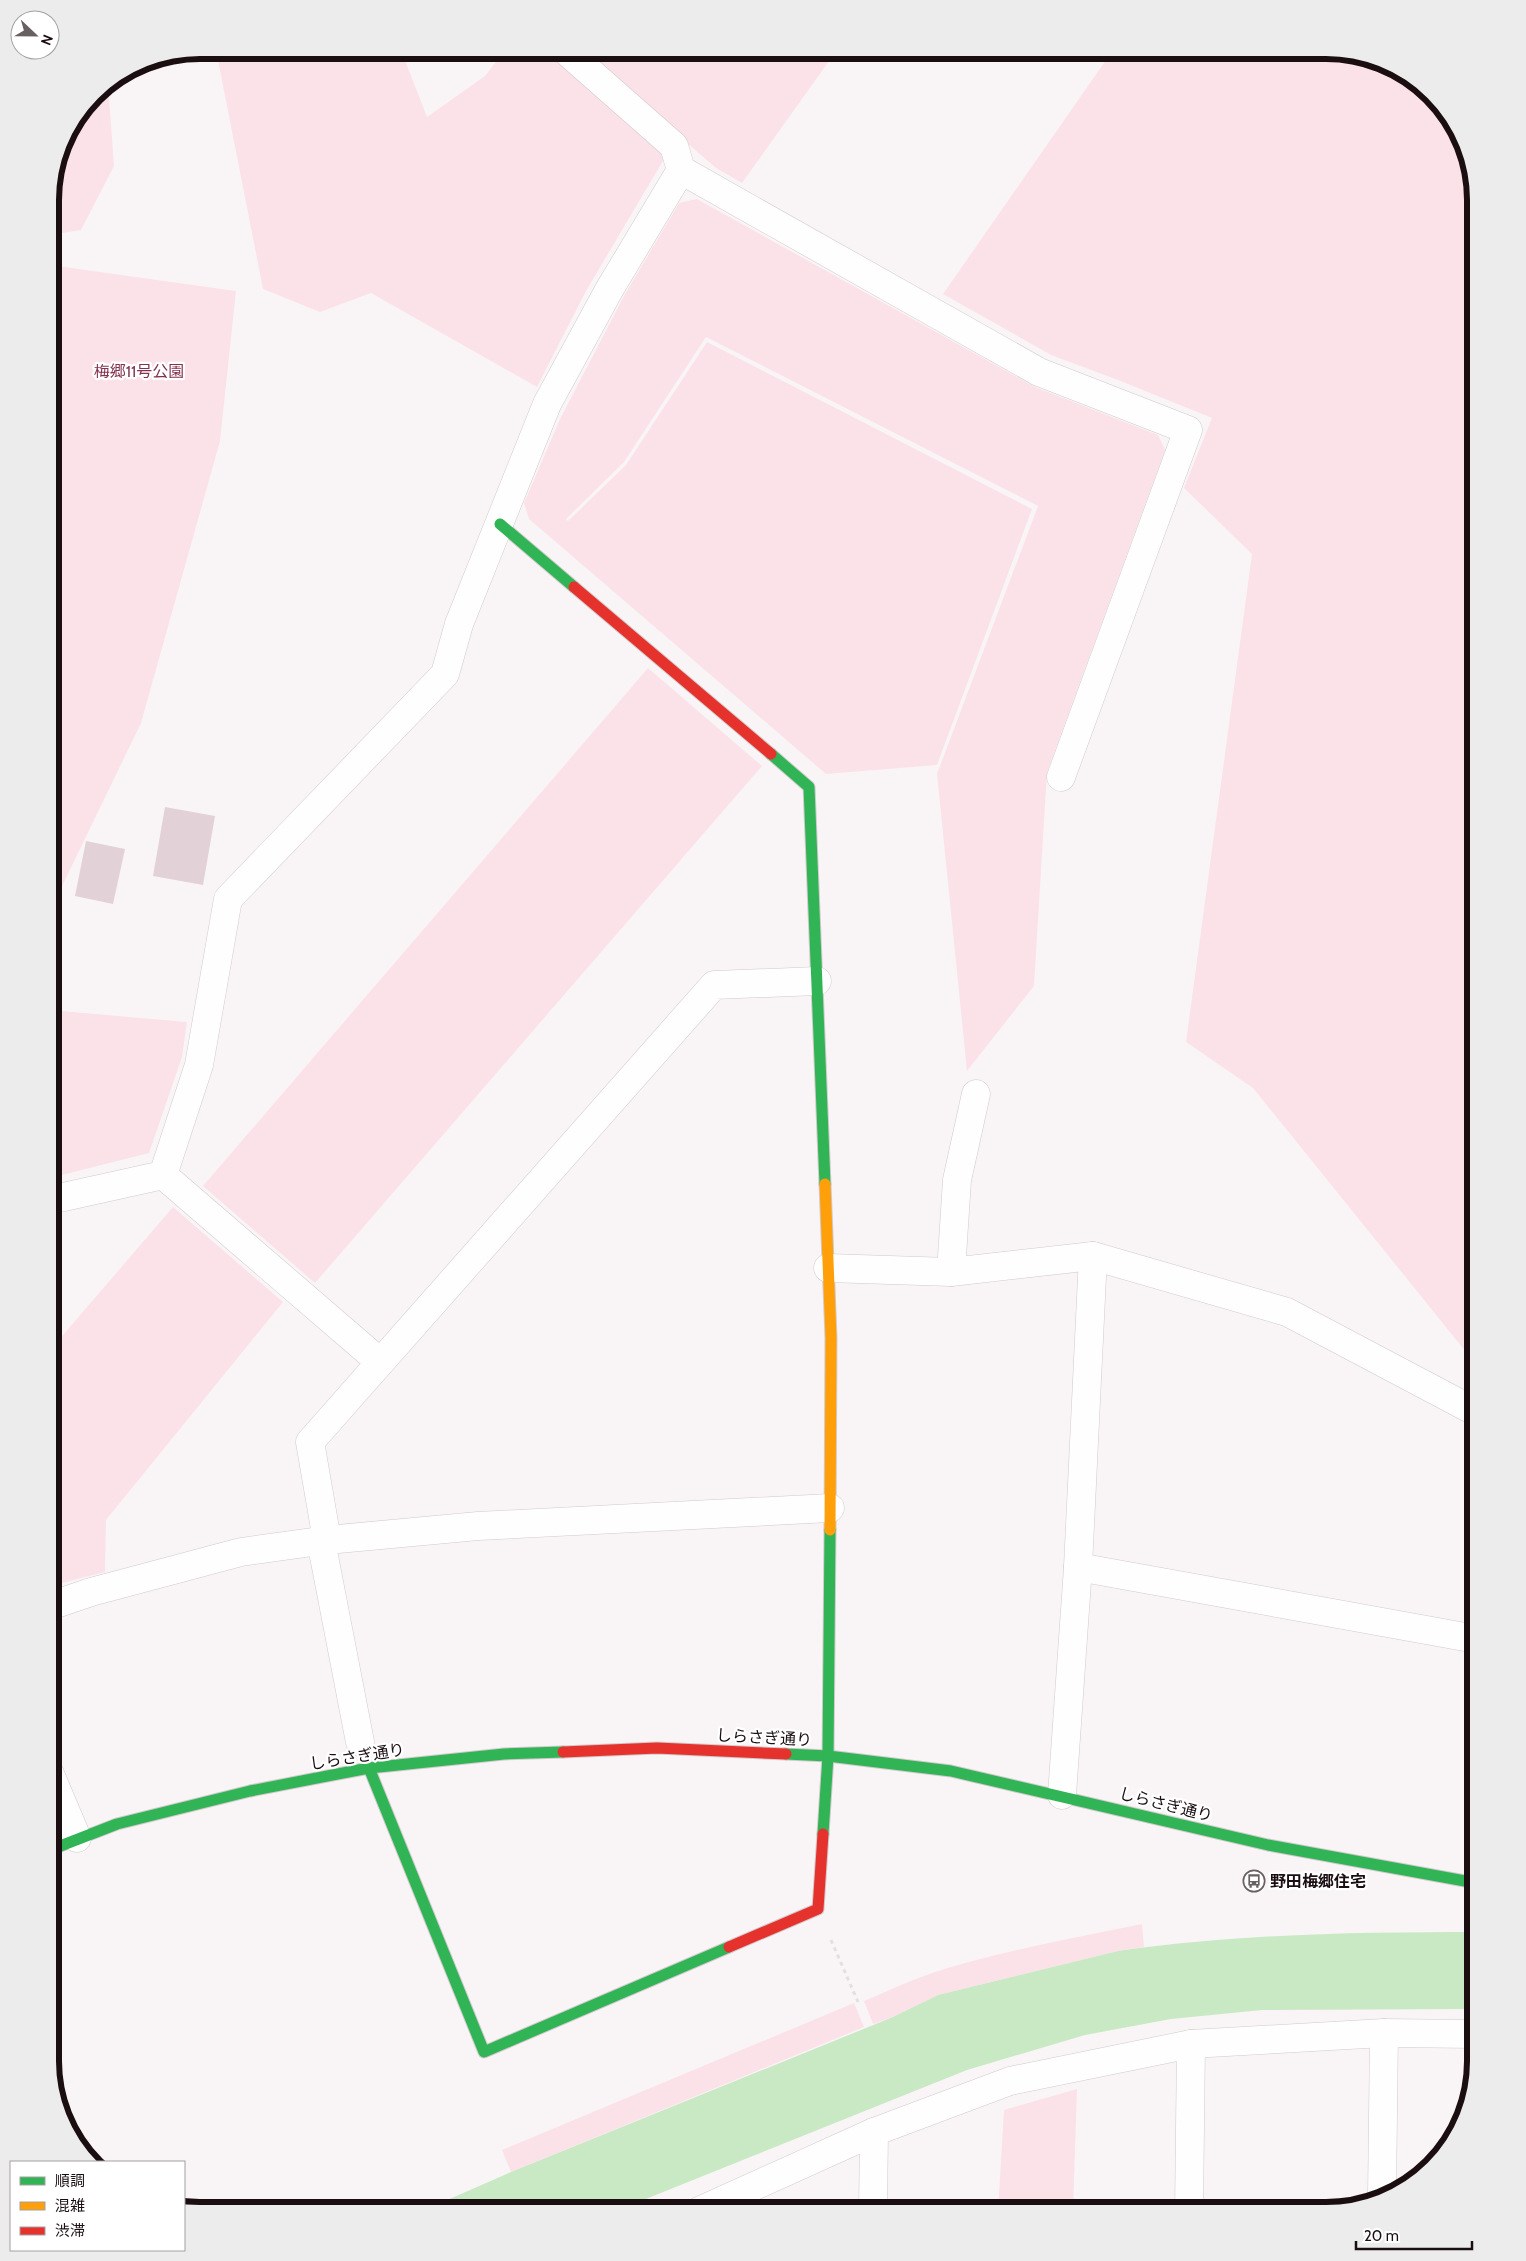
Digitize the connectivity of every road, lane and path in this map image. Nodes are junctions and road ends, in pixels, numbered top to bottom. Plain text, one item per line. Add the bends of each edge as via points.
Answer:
1 (575, 59) edge
2 (681, 170) junction
3 (500, 524) junction
4 (1061, 777) dead end
5 (817, 981) junction
6 (976, 1094) dead end
7 (163, 1175) junction
8 (59, 1198) edge
9 (1094, 1256) junction
10 (828, 1268) junction
11 (951, 1272) junction
12 (380, 1362) junction
13 (1467, 1407) edge
14 (830, 1508) junction
15 (324, 1540) junction
16 (1078, 1567) junction
17 (59, 1603) edge
18 (1467, 1637) edge
19 (360, 1742) dead end
20 (828, 1756) junction
21 (369, 1768) junction
22 (59, 1795) edge
23 (1062, 1795) junction
24 (77, 1838) junction
25 (59, 1846) edge
26 (1467, 1881) edge
27 (818, 1909) junction
28 (858, 2002) dead end
29 (1384, 2033) junction
30 (1467, 2034) edge
31 (1190, 2044) junction
32 (874, 2132) junction
33 (1382, 2191) edge
34 (719, 2202) edge
35 (873, 2202) edge
36 (1189, 2202) edge

1 - 2 street via 674,146
2 - 3 street via 609,290 548,404
2 - 4 street via 1039,372 1188,430
3 - 5 street via 809,787
3 - 7 street via 459,624 445,674 228,899 199,1065
5 - 10 street
5 - 12 street via 714,985
6 - 11 street via 957,1180
7 - 8 street
7 - 12 street
9 - 11 street
9 - 13 street via 1287,1312
9 - 16 street
10 - 11 street
10 - 14 street
12 - 15 street via 310,1442
14 - 15 street via 478,1526
14 - 20 street
15 - 17 street via 242,1552
15 - 19 street
16 - 18 street
16 - 23 street
20 - 21 street, しらさぎ通り via 657,1748 504,1754
20 - 23 street, しらさぎ通り via 951,1771
20 - 27 street
21 - 24 street, しらさぎ通り via 250,1791 117,1824
21 - 27 street via 484,2052
22 - 24 street
23 - 26 street, しらさぎ通り via 1307,1853
24 - 25 street, しらさぎ通り
27 - 28 path
29 - 30 street
29 - 31 street
29 - 33 street
31 - 32 street via 1010,2080
31 - 36 street
32 - 34 street
32 - 35 street

